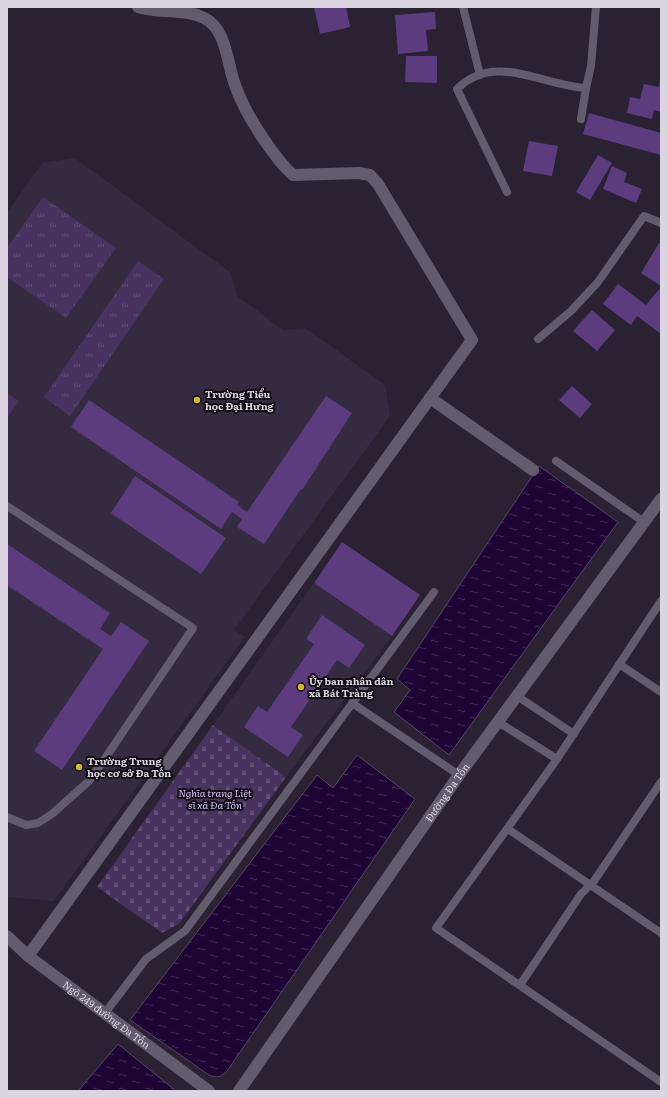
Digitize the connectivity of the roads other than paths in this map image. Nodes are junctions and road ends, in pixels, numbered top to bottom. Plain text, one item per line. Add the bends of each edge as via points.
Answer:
1 (138, 7) edge
2 (463, 7) edge
3 (596, 7) edge
4 (480, 74) junction
5 (586, 88) junction
6 (581, 119) dead end
7 (507, 192) dead end
8 (661, 223) edge
9 (538, 340) dead end
10 (430, 398) junction
11 (556, 461) dead end
12 (533, 470) dead end
13 (661, 499) edge
14 (7, 506) edge
15 (644, 522) junction
16 (434, 592) dead end
17 (661, 601) edge
18 (619, 664) junction
19 (661, 692) edge
20 (517, 696) junction
21 (352, 703) junction
22 (498, 722) junction
23 (574, 734) junction
24 (557, 759) junction
25 (459, 775) junction
26 (661, 782) edge
27 (7, 817) edge
28 (508, 829) junction
29 (590, 885) junction
30 (661, 933) edge
31 (7, 936) edge
32 (28, 956) junction
33 (520, 985) junction
34 (106, 1013) junction
35 (661, 1082) edge
36 (208, 1091) edge
37 (239, 1091) edge

1 - 10 street via 193,14 205,18 215,26 222,38 235,83 247,111 283,166 293,174 360,173 370,175 378,184 472,340
2 - 4 lane
3 - 5 lane via 591,66
4 - 5 lane via 516,72 559,85
4 - 7 lane via 465,81 456,89
5 - 6 lane
8 - 9 lane via 644,216 598,282 571,311
10 - 12 street
10 - 32 street
11 - 15 lane
13 - 15 street, Đường Đa Tốn
14 - 27 lane via 193,628 89,781 38,823 26,825
15 - 20 street, Đường Đa Tốn
16 - 21 lane
17 - 18 lane
18 - 19 lane
18 - 23 lane
20 - 22 street, Đường Đa Tốn
20 - 23 lane
21 - 25 lane
21 - 34 lane via 185,931 146,959
22 - 24 lane
22 - 25 street, Đường Đa Tốn
23 - 24 lane
24 - 28 lane
25 - 37 street, Đường Đa Tốn
26 - 29 lane
28 - 29 lane
28 - 33 lane via 436,928
29 - 30 lane
29 - 33 lane via 581,894
31 - 32 street, Ngõ 249 đường Đa Tốn
32 - 34 street, Ngõ 249 đường Đa Tốn
33 - 35 lane
34 - 36 street, Ngõ 249 đường Đa Tốn

